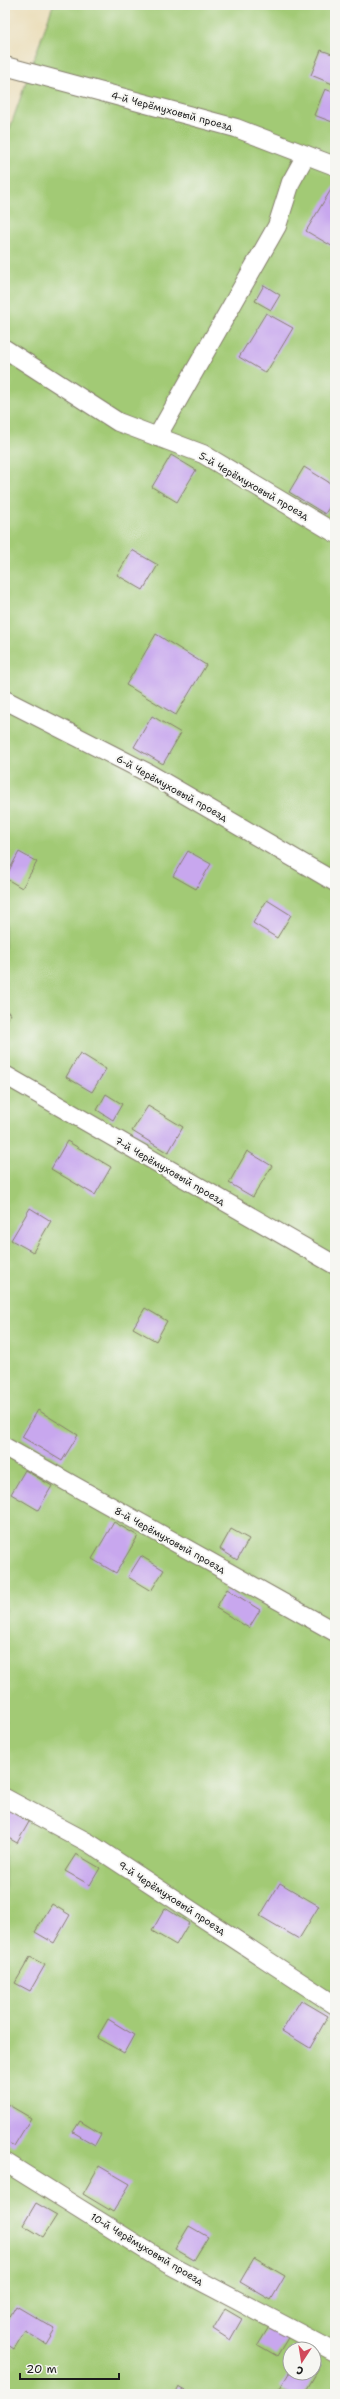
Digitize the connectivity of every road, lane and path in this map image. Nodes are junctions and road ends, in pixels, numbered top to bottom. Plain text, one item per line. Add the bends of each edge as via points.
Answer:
1 (5, 66) edge
2 (306, 155) junction
3 (335, 166) edge
4 (5, 349) edge
5 (157, 437) junction
6 (335, 533) edge
7 (5, 700) edge
8 (335, 882) edge
9 (5, 1075) edge
10 (335, 1265) edge
11 (5, 1447) edge
12 (335, 1632) edge
13 (5, 1798) edge
14 (335, 2005) edge
15 (5, 2162) edge
16 (335, 2352) edge

1 - 2 lane, 4-й Черёмуховый проезд via 236,128
2 - 3 lane, 4-й Черёмуховый проезд
2 - 5 lane via 291,182 277,226
4 - 5 lane, 5-й Черёмуховый проезд via 118,422
5 - 6 lane, 5-й Черёмуховый проезд via 203,454
7 - 8 lane, 6-й Черёмуховый проезд via 148,773
9 - 10 lane, 7-й Черёмуховый проезд
11 - 12 lane, 8-й Черёмуховый проезд
13 - 14 lane, 9-й Черёмуховый проезд via 89,1843
15 - 16 lane, 10-й Черёмуховый проезд via 168,2264

